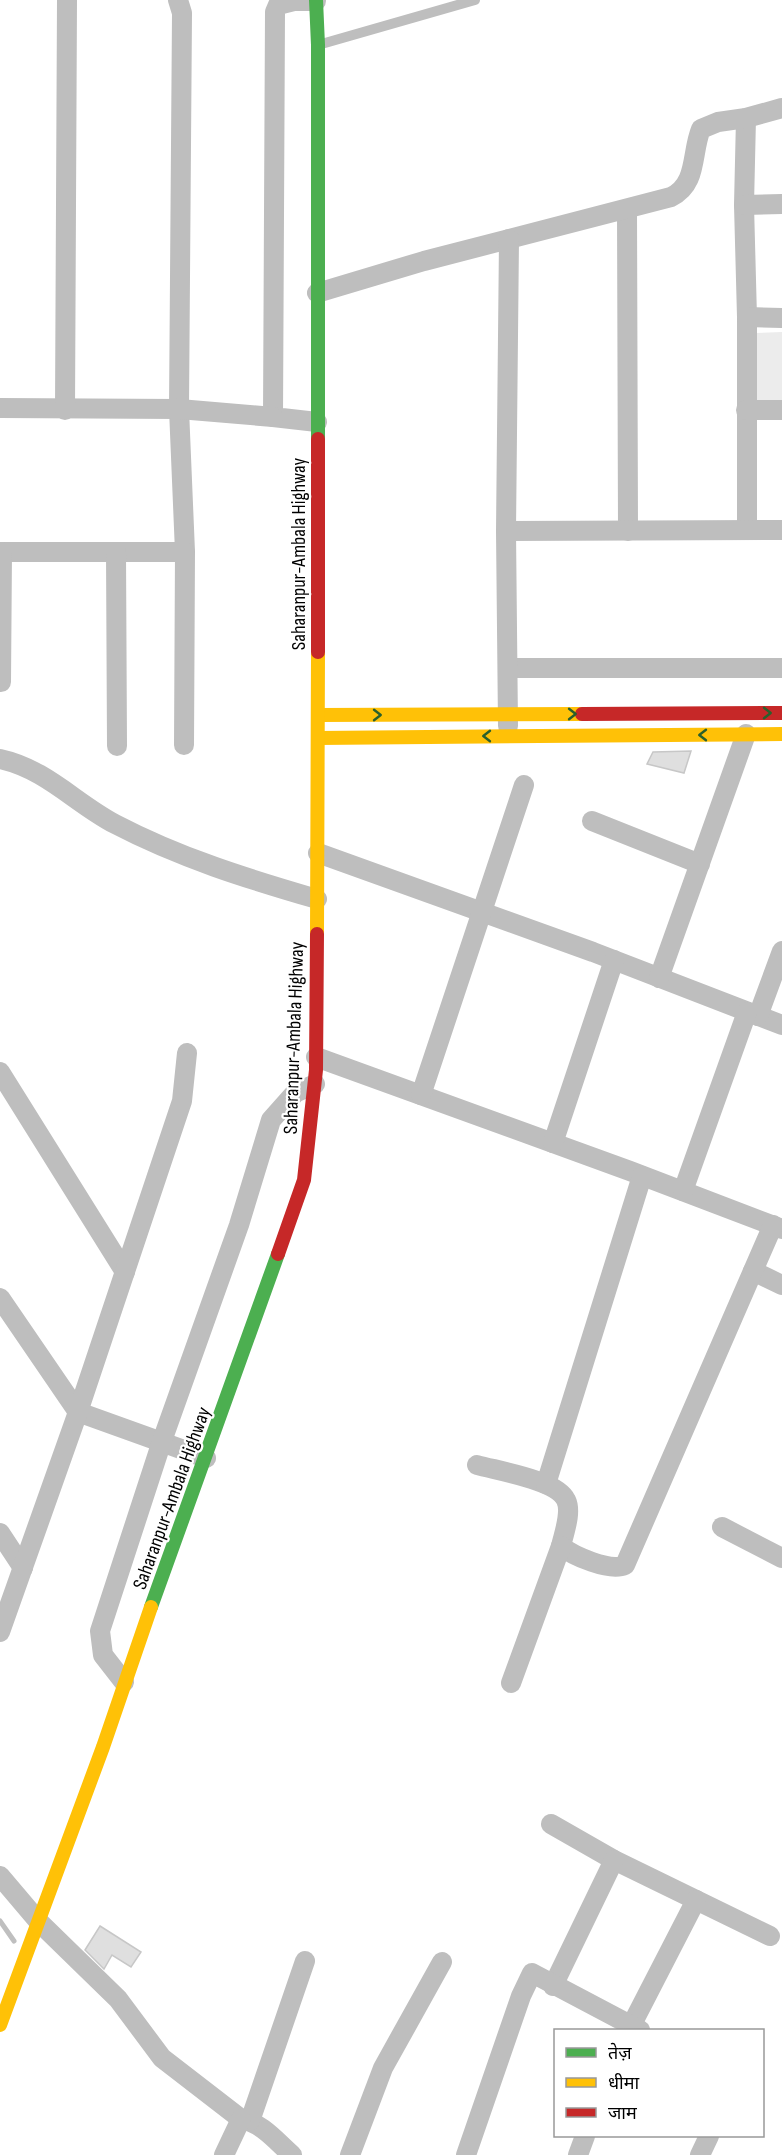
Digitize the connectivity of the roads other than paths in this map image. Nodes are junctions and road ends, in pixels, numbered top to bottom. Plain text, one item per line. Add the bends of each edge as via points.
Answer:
1 (67, 0) edge
2 (178, 0) edge
3 (475, 0) edge
4 (316, 1) edge
5 (318, 45) junction
6 (782, 108) edge
7 (746, 118) junction
8 (782, 204) edge
9 (744, 205) junction
10 (627, 210) junction
11 (509, 239) junction
12 (317, 293) junction
13 (747, 317) junction
14 (782, 318) edge
15 (0, 408) edge
16 (179, 409) junction
17 (65, 410) junction
18 (746, 410) junction
19 (782, 410) edge
20 (273, 417) junction
21 (317, 422) junction
22 (747, 530) junction
23 (782, 530) edge
24 (506, 531) junction
25 (628, 531) junction
26 (1, 552) edge
27 (116, 552) junction
28 (185, 552) junction
29 (508, 668) junction
30 (782, 668) edge
31 (1, 682) edge
32 (782, 713) edge
33 (318, 715) junction
34 (508, 715) junction
35 (782, 734) edge
36 (746, 735) junction
37 (508, 736) junction
38 (318, 738) junction
39 (184, 745) dead end
40 (117, 746) dead end
41 (0, 759) edge
42 (524, 785) dead end
43 (592, 821) dead end
44 (318, 853) junction
45 (700, 864) junction
46 (318, 899) junction
47 (483, 912) junction
48 (782, 951) edge
49 (614, 960) junction
50 (659, 978) junction
51 (752, 1014) junction
52 (782, 1025) edge
53 (187, 1053) dead end
54 (316, 1057) junction
55 (0, 1072) edge
56 (315, 1084) junction
57 (421, 1095) junction
58 (553, 1143) junction
59 (642, 1176) junction
60 (683, 1191) junction
61 (777, 1227) edge
62 (753, 1271) junction
63 (125, 1272) junction
64 (782, 1285) edge
65 (0, 1298) edge
66 (78, 1412) junction
67 (162, 1441) junction
68 (207, 1458) junction
69 (477, 1465) dead end
70 (546, 1484) junction
71 (722, 1527) dead end
72 (0, 1533) edge
73 (561, 1546) junction
74 (779, 1550) edge
75 (23, 1568) junction
76 (0, 1632) edge
77 (124, 1682) junction
78 (511, 1683) dead end
79 (551, 1824) dead end
80 (614, 1860) junction
81 (0, 1876) edge
82 (696, 1900) junction
83 (39, 1922) junction
84 (770, 1936) dead end
85 (306, 1961) dead end
86 (442, 1962) dead end
87 (554, 1986) junction
88 (0, 2025) edge
89 (634, 2029) edge
90 (245, 2120) junction
91 (585, 2137) edge
92 (709, 2137) edge
93 (224, 2155) edge
94 (292, 2155) edge
95 (350, 2155) edge
96 (466, 2155) edge
97 (578, 2155) edge
98 (700, 2155) edge

1 - 17 street
2 - 16 street via 182,13
3 - 5 lane
4 - 5 main road, Saharanpur-Ambala Highway
4 - 20 street via 284,2 275,12
5 - 12 main road, Saharanpur-Ambala Highway
6 - 7 street
7 - 9 street
7 - 10 street via 701,129 690,179 680,193
8 - 9 street
9 - 13 street
10 - 11 street
10 - 25 street
11 - 12 street
11 - 24 street
12 - 21 main road, Saharanpur-Ambala Highway
13 - 14 street
13 - 18 street
15 - 17 street
16 - 17 street
16 - 20 street
16 - 28 street
18 - 19 street
18 - 22 street
20 - 21 street
21 - 33 main road, Saharanpur-Ambala Highway
22 - 23 street
22 - 25 street
24 - 25 street
24 - 29 street
26 - 27 street
26 - 31 street
27 - 28 street
27 - 40 street
28 - 39 street
29 - 30 street
29 - 34 street
34 -> 32 main road
33 -> 34 main road
33 - 38 main road, Saharanpur-Ambala Highway
34 - 37 street
35 - 36 main road
36 -> 37 main road
36 - 45 street
37 -> 38 main road
38 - 44 main road, Saharanpur-Ambala Highway
41 - 46 street via 34,770 148,841 208,866
42 - 47 street
43 - 45 street
44 - 46 main road, Saharanpur-Ambala Highway
44 - 47 street
45 - 50 street
46 - 54 main road, Saharanpur-Ambala Highway
47 - 49 street
47 - 57 street
48 - 51 street
49 - 50 street
49 - 58 street
50 - 51 street
51 - 52 street
51 - 60 street
53 - 63 street via 182,1101
54 - 56 main road, Saharanpur-Ambala Highway
54 - 57 street
55 - 63 street
56 - 67 street via 295,1093 271,1120 239,1226
56 - 68 main road, Saharanpur-Ambala Highway via 304,1180
57 - 58 street
58 - 59 street
59 - 60 street
59 - 70 street
60 - 61 street
61 - 62 street
62 - 64 street
62 - 73 street via 625,1565 618,1569 601,1564
63 - 66 street
65 - 66 street
66 - 67 street
66 - 75 street
67 - 68 street
67 - 77 street via 100,1630 103,1655
68 - 77 main road, Saharanpur-Ambala Highway
69 - 70 street
70 - 73 street via 567,1501
71 - 74 street
72 - 75 street
73 - 78 street
75 - 76 street
77 - 83 main road, Saharanpur-Ambala Highway
79 - 80 street
80 - 82 street
80 - 87 street
81 - 83 street
82 - 84 street
82 - 89 street
83 - 88 main road, Saharanpur-Ambala Highway
83 - 90 street via 118,1999 162,2058
85 - 90 street
86 - 95 street via 383,2068
87 - 89 street
87 - 96 street via 532,1973
90 - 93 street
90 - 94 street via 264,2129
91 - 97 street
92 - 98 street

